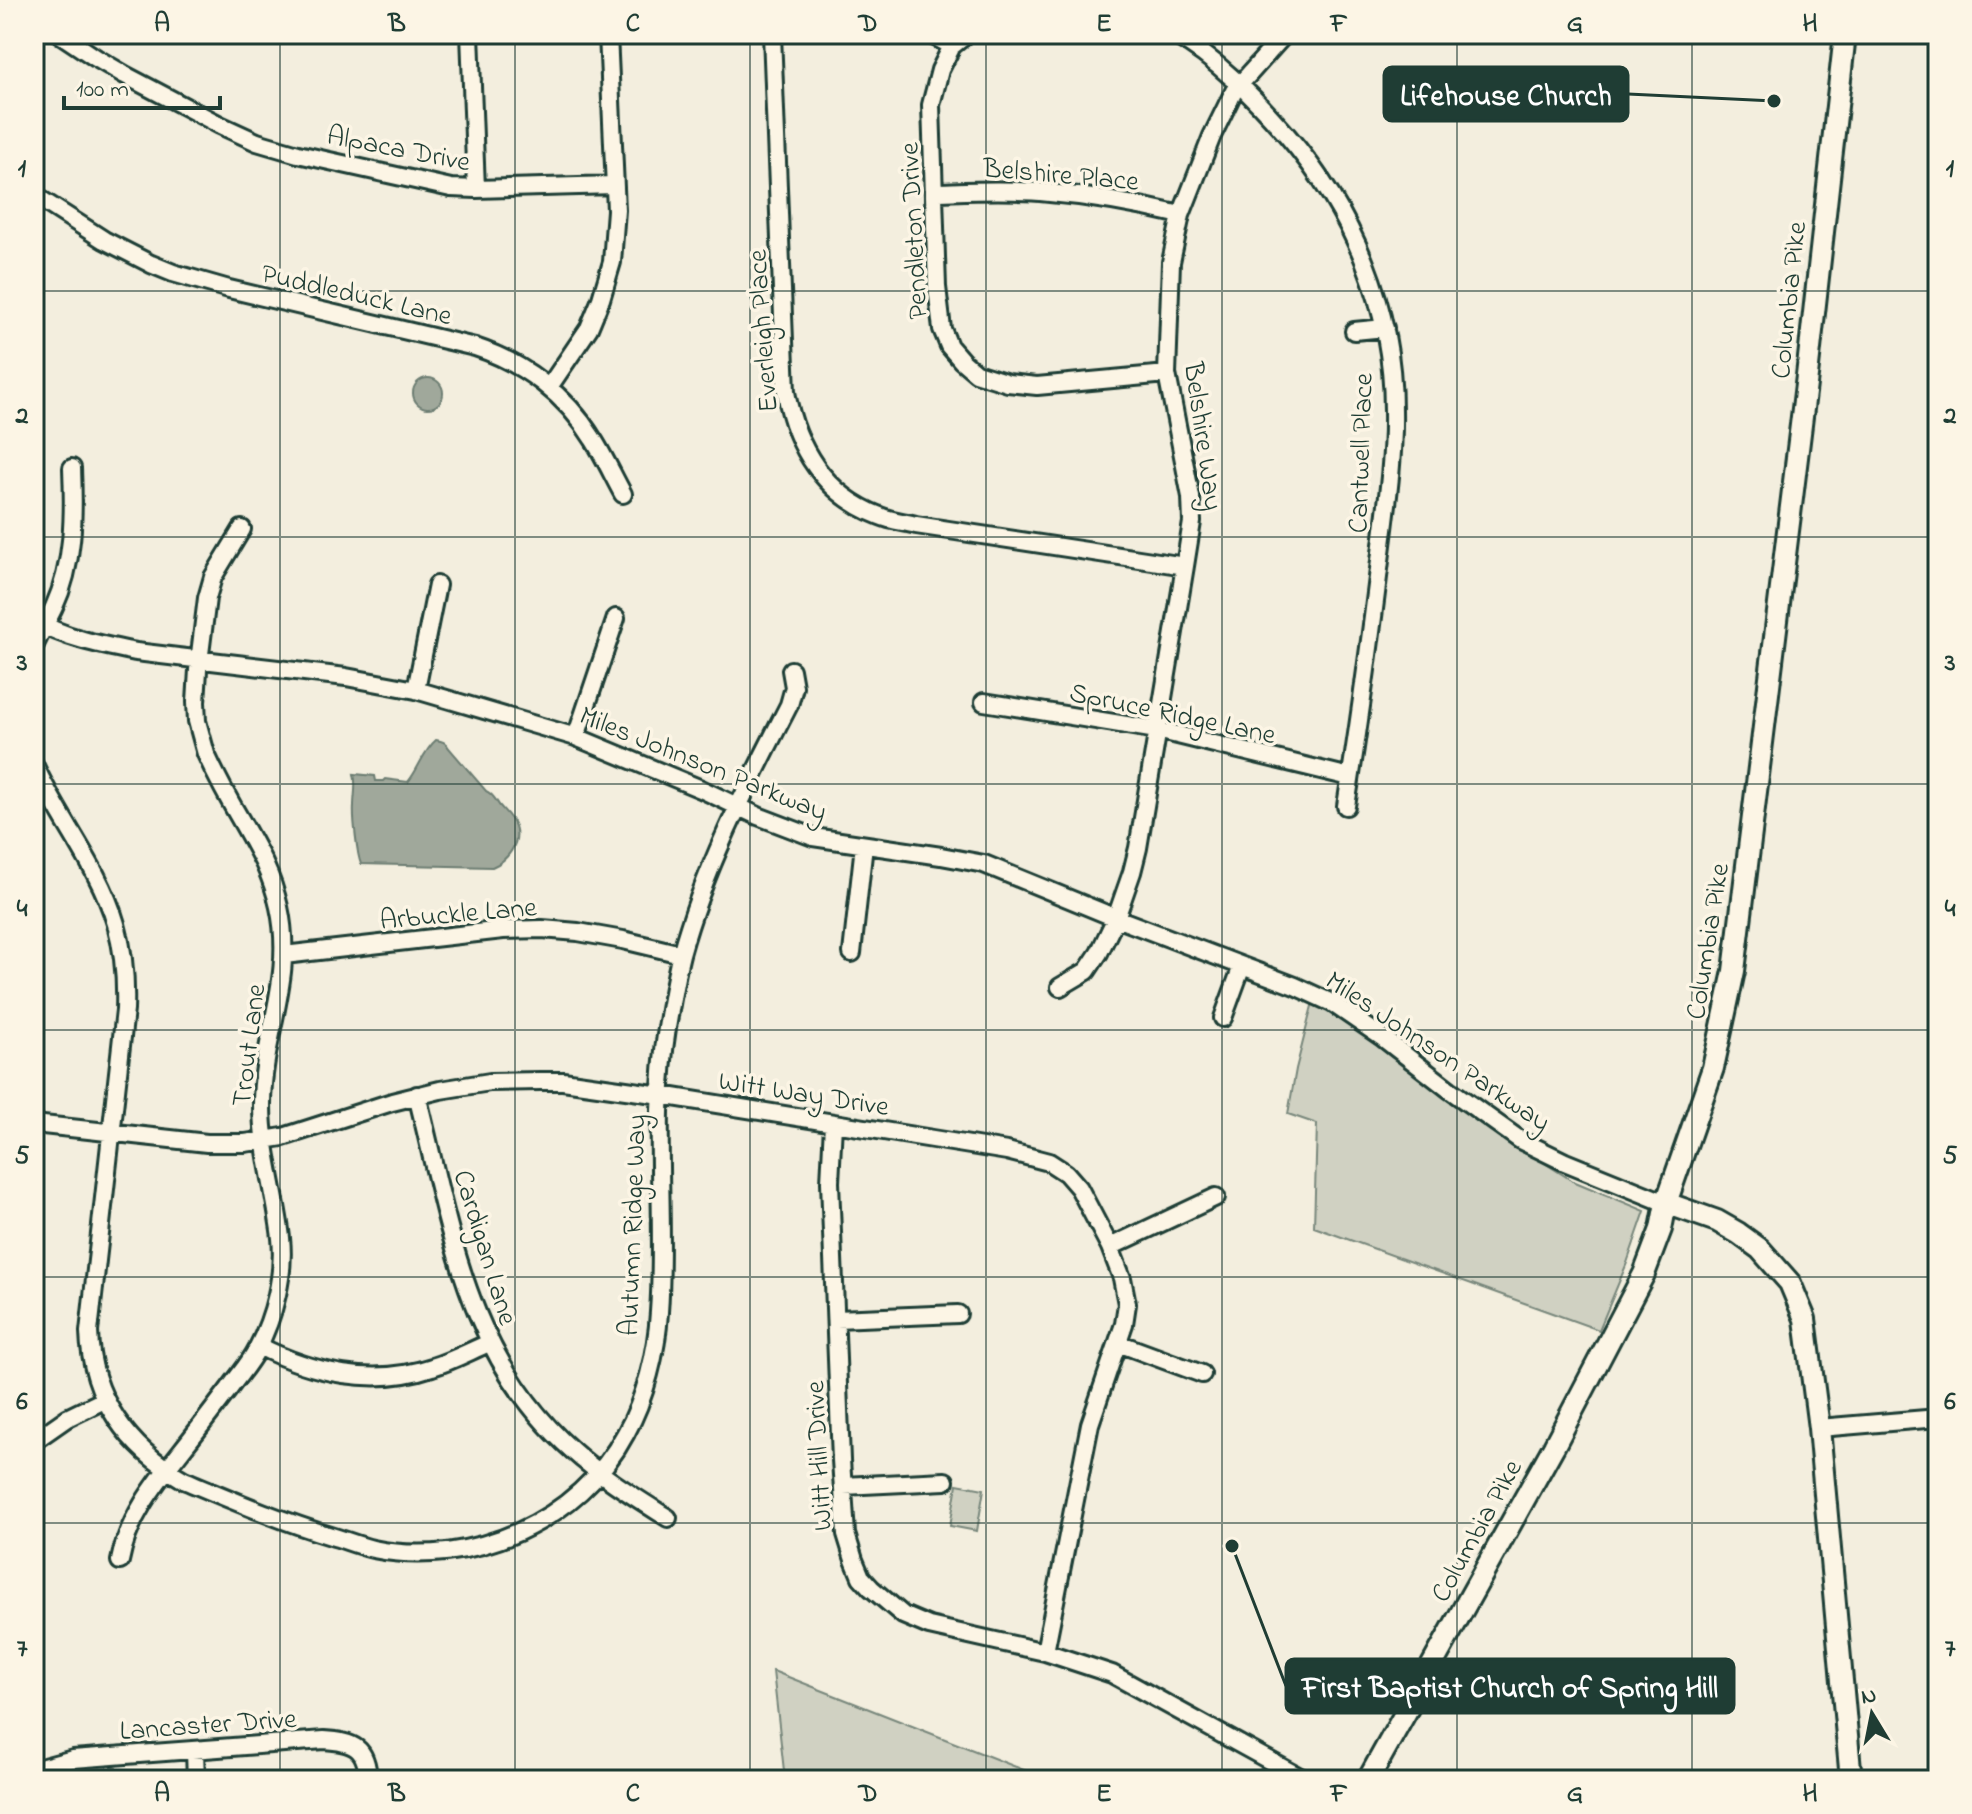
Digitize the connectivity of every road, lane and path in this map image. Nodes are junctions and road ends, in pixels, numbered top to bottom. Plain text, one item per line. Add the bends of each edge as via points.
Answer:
1 (60, 34) edge
2 (470, 34) edge
3 (608, 34) edge
4 (772, 34) edge
5 (930, 34) edge
6 (967, 34) edge
7 (1173, 34) edge
8 (1285, 34) edge
9 (1845, 34) edge
10 (952, 46) junction
11 (1240, 85) junction
12 (614, 185) junction
13 (476, 189) junction
14 (935, 192) junction
15 (34, 195) edge
16 (1181, 215) junction
17 (1385, 328) junction
18 (1354, 331) dead end
19 (1167, 374) junction
20 (549, 387) junction
21 (72, 468) dead end
22 (623, 494) dead end
23 (242, 529) dead end
24 (1185, 566) junction
25 (437, 585) dead end
26 (616, 618) dead end
27 (39, 623) edge
28 (34, 647) edge
29 (199, 658) junction
30 (791, 670) dead end
31 (416, 690) junction
32 (984, 702) dead end
33 (1157, 730) junction
34 (576, 737) junction
35 (34, 764) edge
36 (1350, 777) junction
37 (1346, 806) dead end
38 (737, 807) junction
39 (864, 845) junction
40 (1116, 918) junction
41 (852, 953) dead end
42 (681, 954) junction
43 (284, 955) junction
44 (1242, 966) junction
45 (1060, 987) dead end
46 (1223, 1018) dead end
47 (417, 1095) junction
48 (661, 1095) junction
49 (34, 1124) edge
50 (833, 1124) junction
51 (111, 1133) junction
52 (265, 1141) junction
53 (1216, 1197) dead end
54 (1666, 1203) junction
55 (1110, 1247) junction
56 (958, 1314) dead end
57 (836, 1319) junction
58 (489, 1343) junction
59 (1118, 1343) junction
60 (259, 1346) junction
61 (1202, 1374) dead end
62 (104, 1400) junction
63 (1938, 1418) edge
64 (1819, 1428) junction
65 (34, 1441) edge
66 (166, 1469) junction
67 (598, 1472) junction
68 (945, 1481) dead end
69 (843, 1486) junction
70 (668, 1518) dead end
71 (120, 1561) dead end
72 (1045, 1652) junction
73 (195, 1751) junction
74 (34, 1779) edge
75 (196, 1780) edge
76 (368, 1780) edge
77 (1305, 1780) edge
78 (1368, 1780) edge
79 (1851, 1780) edge

1 - 13 street, Alpaca Drive via 125,75 257,142 427,184
2 - 13 street
3 - 12 street
4 - 24 street, Everleigh Place via 786,392 796,433 819,474 880,517
5 - 10 street
6 - 10 street, Pendleton Drive
7 - 11 street, Cantwell Place
8 - 11 street, Belshire Way
9 - 54 main road, Columbia Pike via 1734,971 1713,1068
10 - 14 street, Pendleton Drive via 931,105
11 - 16 street, Belshire Way via 1212,136
11 - 17 street, Cantwell Place via 1324,183 1369,269
12 - 13 street, Alpaca Drive
12 - 20 street via 615,235 607,282 589,328
14 - 16 street, Belshire Place via 1039,192
14 - 19 street, Pendleton Drive via 942,329 949,346 976,373 1037,386
15 - 20 street, Puddleduck Lane via 104,240 173,273 475,347
16 - 19 street, Belshire Way via 1171,262
17 - 18 street
17 - 36 street, Cantwell Place via 1393,410 1391,455
19 - 24 street, Belshire Way via 1191,497
20 - 22 street, Puddleduck Lane via 593,438
21 - 27 street via 67,569 55,605
23 - 29 street, Trout Lane via 213,577
24 - 33 street, Belshire Way
25 - 31 street
26 - 34 street
27 - 28 street
27 - 29 street, Miles Johnson Parkway via 106,646
29 - 31 street, Miles Johnson Parkway
29 - 43 street, Trout Lane via 196,711 202,743 270,874 280,908
30 - 38 street, Autumn Ridge Way via 789,705
31 - 34 street, Miles Johnson Parkway
32 - 33 street, Spruce Ridge Lane
33 - 36 street, Spruce Ridge Lane
33 - 40 street, Belshire Way via 1138,848
34 - 38 street, Miles Johnson Parkway
35 - 51 street, Autumn Ridge Way via 102,888 120,942 125,1010
36 - 37 street, Cantwell Place
38 - 39 street, Miles Johnson Parkway via 813,837
38 - 42 street, Autumn Ridge Way
39 - 40 street, Miles Johnson Parkway via 984,864
39 - 41 street
40 - 44 street, Miles Johnson Parkway
40 - 45 street, Belshire Way via 1087,971
42 - 43 street, Arbuckle Lane via 542,929
42 - 48 street, Autumn Ridge Way
43 - 52 street, Trout Lane via 263,1089
44 - 46 street
44 - 54 street, Miles Johnson Parkway via 1332,1003 1520,1140
47 - 48 street, Witt Way Drive via 490,1082 563,1081
47 - 52 street, Witt Way Drive
47 - 58 street, Cardigan Lane via 465,1283
48 - 50 street, Witt Way Drive
48 - 67 street, Autumn Ridge Way via 659,1314 647,1386 627,1433
49 - 51 street, Witt Way Drive
50 - 55 street, Witt Way Drive via 1049,1162 1079,1188
50 - 57 street, Witt Hill Drive
51 - 52 street, Witt Way Drive via 207,1143
51 - 62 street, Autumn Ridge Way via 89,1332
52 - 60 street, Trout Lane via 282,1253 273,1309
53 - 55 street
54 - 64 main road via 1738,1233 1790,1283 1805,1319
54 - 78 main road, Columbia Pike via 1644,1274
55 - 59 street, Witt Way Drive via 1127,1304
56 - 57 street
57 - 69 street, Witt Hill Drive
58 - 60 street via 431,1368 353,1376 301,1364
58 - 67 street, Cardigan Lane via 537,1414
59 - 61 street
59 - 72 street, Witt Way Drive via 1090,1424
60 - 66 street, Trout Lane
62 - 65 street
62 - 66 street, Autumn Ridge Way via 137,1446
63 - 64 street
64 - 79 main road
66 - 67 street, Autumn Ridge Way via 316,1531 373,1549 427,1554 470,1548 530,1528
66 - 71 street, Trout Lane via 135,1517
67 - 70 street, Cardigan Lane
68 - 69 street
69 - 72 street, Witt Hill Drive via 846,1534 861,1577 903,1615 929,1626
72 - 77 street, Witt Hill Drive via 1112,1674
73 - 74 street, Lancaster Drive via 73,1759 40,1768
73 - 75 street
73 - 76 street, Lancaster Drive via 341,1741 357,1748

